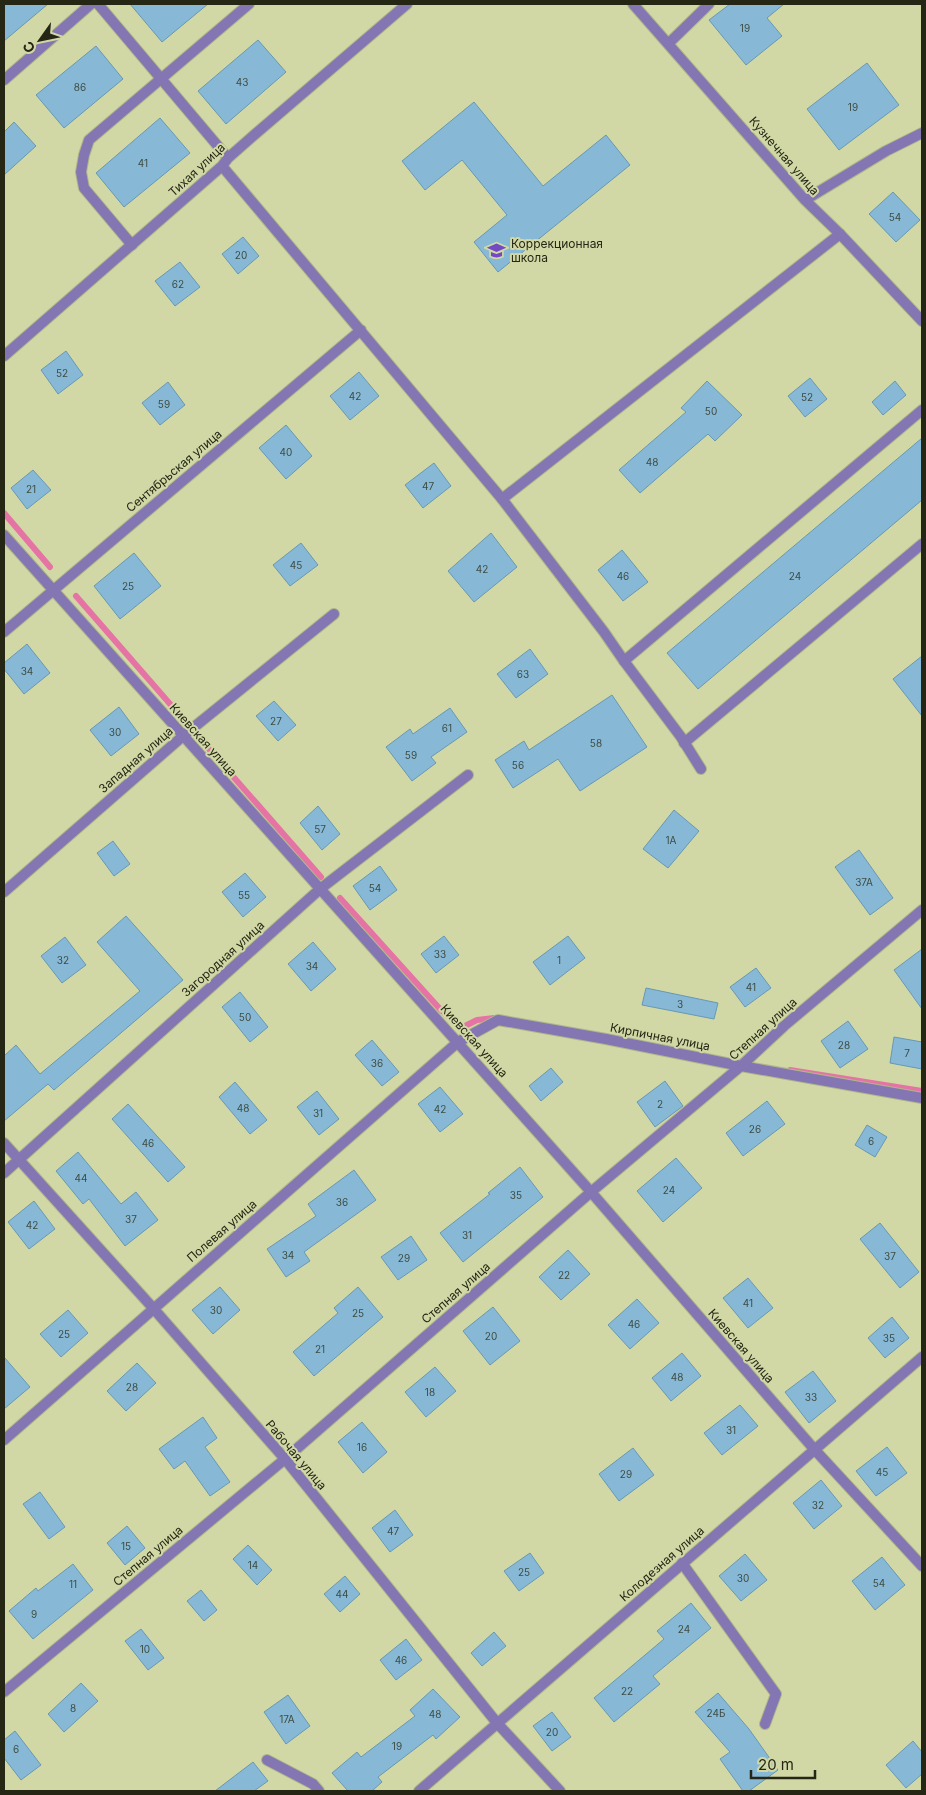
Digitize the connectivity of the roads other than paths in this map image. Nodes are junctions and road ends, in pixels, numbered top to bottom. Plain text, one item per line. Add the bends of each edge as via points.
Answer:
1 (91, 4) edge
2 (98, 4) edge
3 (249, 4) edge
4 (407, 4) edge
5 (633, 4) edge
6 (709, 4) edge
7 (669, 43) junction
8 (4, 80) edge
9 (161, 80) junction
10 (922, 133) edge
11 (225, 162) junction
12 (804, 200) junction
13 (840, 234) junction
14 (132, 245) junction
15 (922, 321) edge
16 (361, 330) junction
17 (4, 356) edge
18 (922, 410) edge
19 (502, 499) junction
20 (4, 535) edge
21 (922, 544) edge
22 (52, 590) junction
23 (334, 614) dead end
24 (4, 632) edge
25 (624, 661) junction
26 (183, 736) junction
27 (684, 743) junction
28 (701, 769) dead end
29 (468, 775) dead end
30 (320, 889) junction
31 (4, 892) edge
32 (922, 910) edge
33 (458, 1042) junction
34 (741, 1066) junction
35 (922, 1098) edge
36 (4, 1143) edge
37 (19, 1161) junction
38 (4, 1173) edge
39 (591, 1192) junction
40 (153, 1308) junction
41 (922, 1357) edge
42 (4, 1440) edge
43 (814, 1449) junction
44 (284, 1459) junction
45 (682, 1563) junction
46 (922, 1566) edge
47 (4, 1692) edge
48 (498, 1723) junction
49 (765, 1724) dead end
50 (266, 1760) dead end
51 (319, 1791) edge
52 (419, 1791) edge
53 (560, 1791) edge

1 - 8 street
2 - 9 street
3 - 9 street
4 - 11 street, Тихая улица
5 - 7 street, Кузнечная улица
6 - 7 street
7 - 12 street, Кузнечная улица
9 - 11 street
9 - 14 street via 89,140 81,172 84,188
10 - 12 street
11 - 14 street, Тихая улица
11 - 16 street
12 - 13 street, Кузнечная улица
13 - 15 street, Кузнечная улица
13 - 19 street
14 - 17 street, Тихая улица
16 - 19 street
16 - 22 street, Сентябрьская улица
18 - 25 street
19 - 25 street
20 - 22 street, Киевская улица
21 - 27 street
22 - 24 street, Сентябрьская улица
22 - 26 street, Киевская улица
23 - 26 street, Западная улица
25 - 27 street
26 - 30 street, Киевская улица
26 - 31 street, Западная улица
27 - 28 street
29 - 30 street, Загородная улица
30 - 33 street, Киевская улица
30 - 37 street, Загородная улица
32 - 34 street, Степная улица
33 - 34 street, Кирпичная улица via 498,1020
33 - 39 street, Киевская улица
33 - 40 street, Полевая улица
34 - 35 street, Кирпичная улица
34 - 39 street, Степная улица
36 - 37 street, Рабочая улица
37 - 38 street, Загородная улица
37 - 40 street, Рабочая улица
39 - 43 street, Киевская улица
39 - 44 street, Степная улица
40 - 42 street, Полевая улица
40 - 44 street, Рабочая улица
41 - 43 street, Колодезная улица
43 - 45 street, Колодезная улица
43 - 46 street, Киевская улица
44 - 47 street, Степная улица
44 - 48 street, Рабочая улица
45 - 48 street, Колодезная улица
45 - 49 street via 776,1694
48 - 52 street, Колодезная улица
48 - 53 street, Рабочая улица
50 - 51 street via 313,1784

